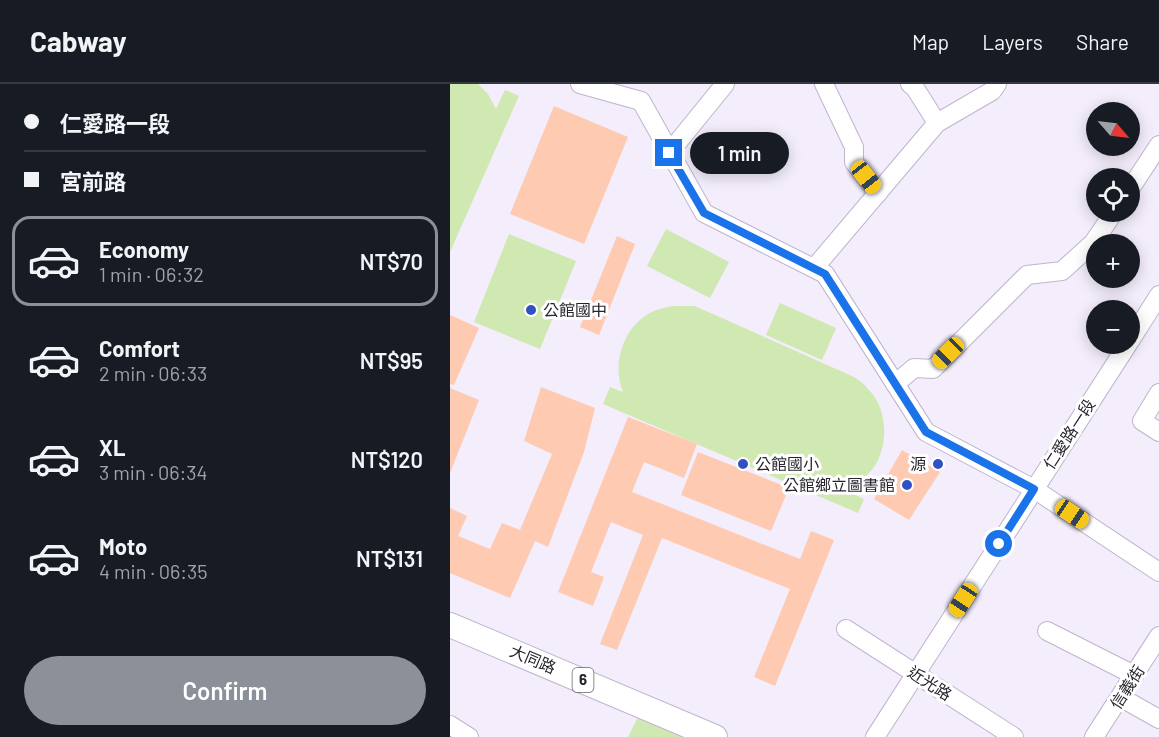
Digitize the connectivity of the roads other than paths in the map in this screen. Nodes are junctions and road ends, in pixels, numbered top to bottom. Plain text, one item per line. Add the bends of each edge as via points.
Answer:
1 (580, 84) edge
2 (724, 84) edge
3 (824, 84) edge
4 (910, 84) edge
5 (997, 84) edge
6 (937, 123) junction
7 (1159, 145) edge
8 (669, 153) junction
9 (1140, 174) edge
10 (878, 193) junction
11 (1086, 251) edge
12 (816, 267) junction
13 (1159, 295) edge
14 (1140, 325) edge
15 (1121, 354) edge
16 (895, 384) junction
17 (1159, 393) edge
18 (1159, 432) edge
19 (1034, 489) junction
20 (1158, 568) edge
21 (450, 625) edge
22 (846, 629) dead end
23 (1047, 631) dead end
24 (1159, 636) edge
25 (916, 674) junction
26 (1134, 675) junction
27 (1120, 697) junction
28 (1159, 719) edge
29 (450, 725) edge
30 (469, 737) edge
31 (715, 737) edge
32 (875, 737) edge
33 (1014, 737) edge
34 (1094, 737) edge

1 - 8 street via 641,101
2 - 8 street
3 - 10 street via 854,147 854,162
4 - 6 street
5 - 6 street via 992,91
6 - 10 street
7 - 9 street
8 - 12 street via 704,213
10 - 12 street
11 - 16 street via 1062,271 1027,275 933,369 914,368
12 - 16 street via 825,274
13 - 14 street, 仁愛路一段
15 - 19 street, 仁愛路一段
16 - 19 street via 926,432
17 - 18 street via 1142,421
19 - 20 street
19 - 25 street, 仁愛路一段
21 - 31 main road, 大同路 / 6
22 - 25 street, 近光路
23 - 26 street
24 - 26 street, 信義街
25 - 32 street, 仁愛路一段
25 - 33 street, 近光路
26 - 27 street, 信義街
27 - 28 street
27 - 34 street, 信義街
29 - 30 street

